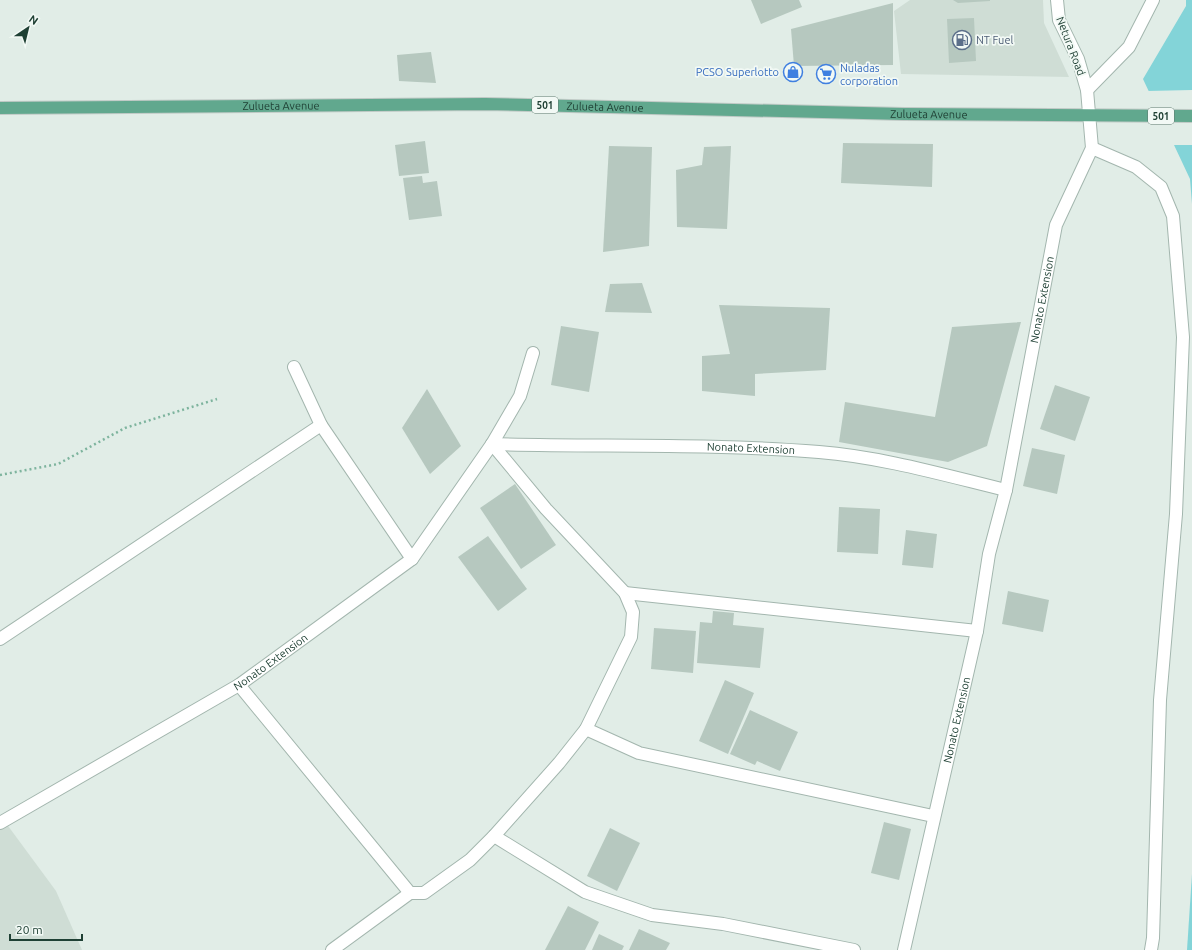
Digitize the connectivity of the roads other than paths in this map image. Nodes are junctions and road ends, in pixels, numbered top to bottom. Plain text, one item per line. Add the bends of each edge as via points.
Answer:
1 (1057, 0) edge
2 (1153, 0) edge
3 (1087, 90) junction
4 (0, 108) edge
5 (1090, 115) junction
6 (1192, 116) edge
7 (1092, 148) junction
8 (533, 353) dead end
9 (294, 367) dead end
10 (321, 425) junction
11 (492, 444) junction
12 (1006, 490) junction
13 (412, 559) junction
14 (625, 592) junction
15 (977, 631) junction
16 (0, 639) edge
17 (239, 685) junction
18 (586, 730) junction
19 (933, 816) junction
20 (0, 822) edge
21 (494, 836) junction
22 (410, 892) junction
23 (332, 950) edge
24 (854, 950) edge
25 (904, 950) edge
26 (1151, 950) edge

1 - 3 street, Netura Road via 1059,20 1078,59
2 - 3 street via 1129,47
3 - 5 street, Netura Road
4 - 5 main road, Zulueta Avenue / 501 via 485,104 904,114
5 - 6 main road, 501
5 - 7 street, Nonato Extension
7 - 12 street, Nonato Extension via 1056,225
7 - 26 street via 1136,167 1161,187 1173,216 1183,337 1176,514 1160,700
8 - 11 street, Nonato Extension via 520,396
9 - 10 street
10 - 13 street
10 - 16 street
11 - 12 street, Nonato Extension via 708,447 820,452 899,464
11 - 13 street, Nonato Extension
11 - 14 street via 546,509
12 - 15 street, Nonato Extension via 989,554
13 - 17 street, Nonato Extension
14 - 15 street
14 - 18 street via 633,612 631,637
15 - 19 street, Nonato Extension
17 - 20 street, Nonato Extension
17 - 22 street
18 - 19 street via 639,753
18 - 21 street
19 - 25 street, Nonato Extension
21 - 22 street via 470,860 424,893
21 - 24 street via 585,892 652,915 722,924
22 - 23 street

